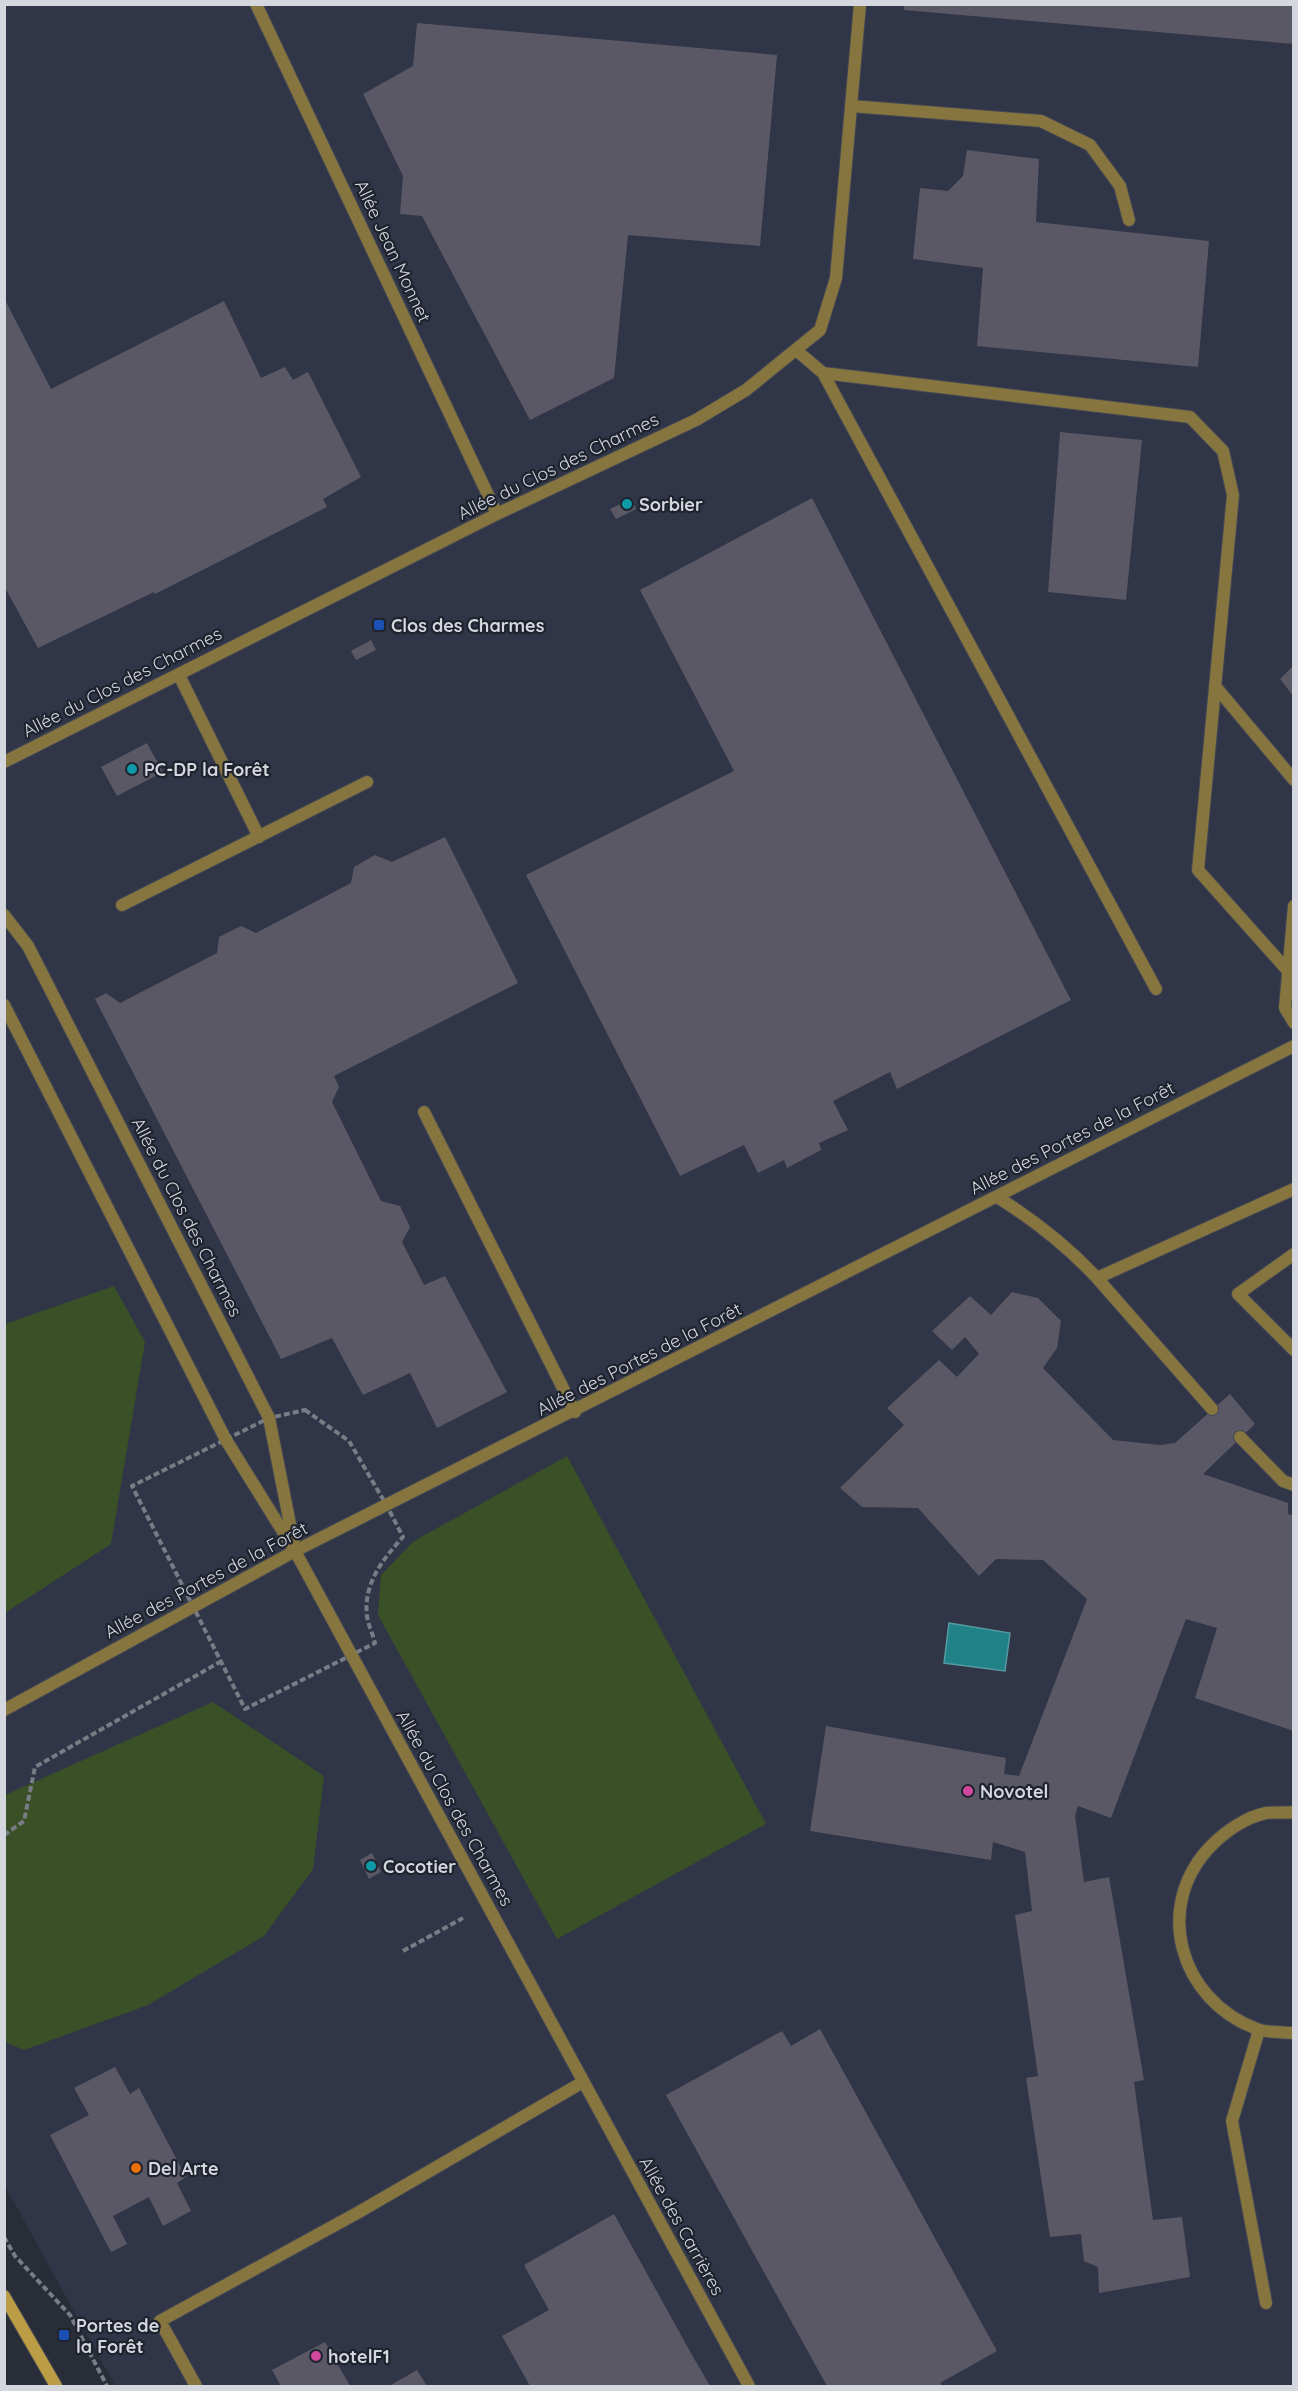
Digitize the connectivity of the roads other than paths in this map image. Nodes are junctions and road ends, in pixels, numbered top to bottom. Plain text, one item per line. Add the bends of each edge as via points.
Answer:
1 (256, 4) edge
2 (860, 4) edge
3 (851, 106) junction
4 (1129, 220) dead end
5 (796, 350) junction
6 (823, 373) junction
7 (497, 514) junction
8 (179, 675) junction
9 (1215, 686) junction
10 (4, 762) edge
11 (1293, 780) edge
12 (367, 782) dead end
13 (259, 837) junction
14 (122, 905) dead end
15 (1293, 906) edge
16 (4, 915) edge
17 (1289, 972) junction
18 (1156, 989) dead end
19 (4, 1005) edge
20 (1293, 1023) edge
21 (1293, 1046) edge
22 (424, 1112) dead end
23 (1293, 1188) edge
24 (997, 1197) junction
25 (1293, 1254) edge
26 (1097, 1278) junction
27 (1293, 1350) edge
28 (1212, 1409) dead end
29 (575, 1412) junction
30 (1240, 1437) dead end
31 (1293, 1485) edge
32 (295, 1551) junction
33 (4, 1710) edge
34 (1293, 1812) edge
35 (1259, 2030) junction
36 (1293, 2033) edge
37 (583, 2082) junction
38 (4, 2296) edge
39 (1266, 2303) dead end
40 (56, 2386) edge
41 (196, 2386) edge
42 (749, 2386) edge

1 - 7 street, Allée Jean Monnet
2 - 3 street, Allée du Clos des Charmes
3 - 4 street via 1041,121 1090,145 1120,186
3 - 5 street, Allée du Clos des Charmes via 836,278 820,330
5 - 6 street
5 - 7 street, Allée du Clos des Charmes via 746,390 696,420
6 - 9 street via 1190,417 1223,452 1233,495
6 - 18 street
7 - 8 street, Allée du Clos des Charmes
8 - 10 street, Allée du Clos des Charmes
8 - 13 street
9 - 11 street
9 - 17 street via 1198,870
12 - 13 street
13 - 14 street
15 - 17 street
16 - 32 street, Allée du Clos des Charmes via 28,946 269,1418
17 - 20 street via 1285,1008
19 - 32 street, Allée du Clos des Charmes via 226,1440
21 - 24 street, Allée des Portes de la Forêt
22 - 29 street
23 - 26 street
24 - 26 street via 1076,1255
24 - 29 street, Allée des Portes de la Forêt
25 - 27 street via 1238,1294
26 - 28 street
29 - 32 street, Allée des Portes de la Forêt
30 - 31 street via 1283,1480
32 - 33 street, Allée des Portes de la Forêt
32 - 37 street, Allée du Clos des Charmes
34 - 35 street via 1265,1813 1226,1830 1197,1860 1181,1898 1179,1940 1194,1979 1222,2011
35 - 36 street
35 - 39 street via 1232,2121
37 - 41 street via 160,2321
37 - 42 street, Allée des Carrières
38 - 40 main road

